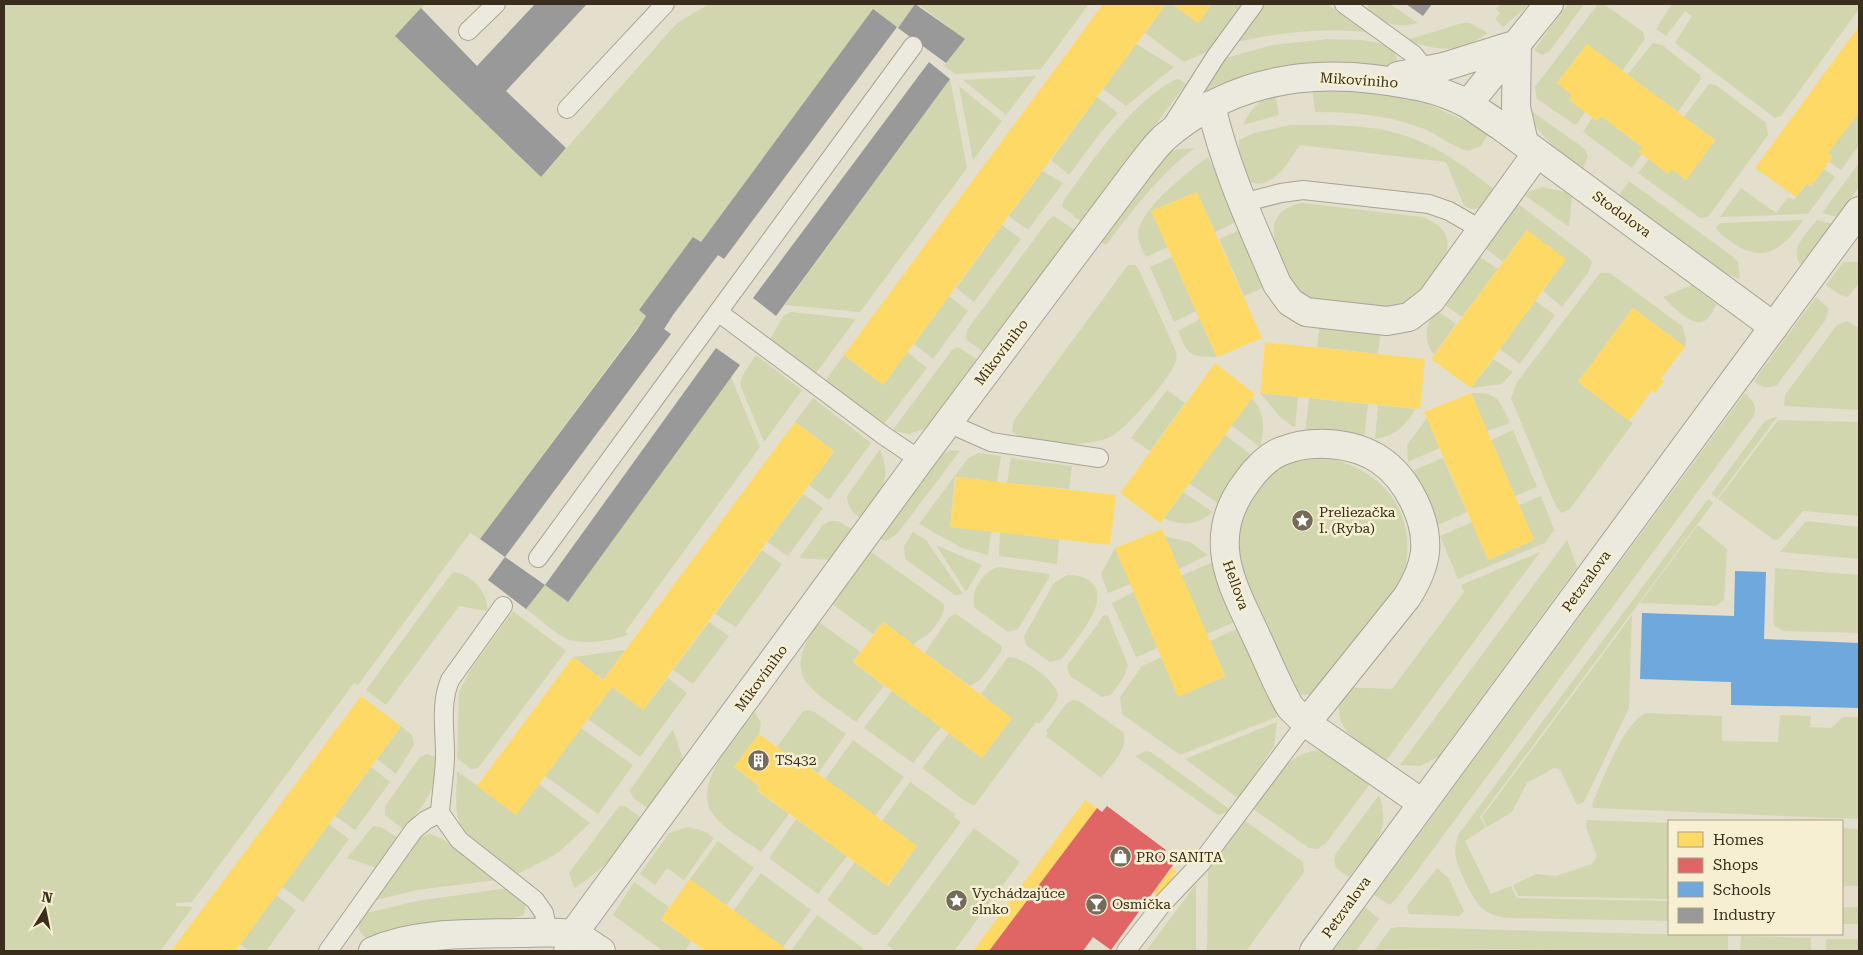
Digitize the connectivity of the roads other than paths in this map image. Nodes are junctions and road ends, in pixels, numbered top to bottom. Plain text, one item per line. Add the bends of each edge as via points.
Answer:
1 (496, 4) edge
2 (665, 4) edge
3 (1254, 4) edge
4 (1344, 4) edge
5 (1549, 4) edge
6 (468, 31) dead end
7 (1517, 44) junction
8 (913, 46) dead end
9 (1426, 79) junction
10 (1468, 104) junction
11 (1211, 105) junction
12 (567, 108) dead end
13 (1163, 138) junction
14 (1530, 148) junction
15 (1242, 203) junction
16 (1859, 211) edge
17 (1482, 230) junction
18 (718, 312) junction
19 (1774, 327) junction
20 (948, 423) junction
21 (1099, 458) dead end
22 (920, 460) junction
23 (538, 558) dead end
24 (503, 606) dead end
25 (1306, 723) junction
26 (1422, 803) junction
27 (440, 813) junction
28 (561, 940) edge
29 (328, 951) edge
30 (373, 951) edge
31 (601, 951) edge
32 (1126, 951) edge
33 (1314, 951) edge

1 - 6 lane
2 - 12 lane
3 - 13 lane
4 - 9 lane via 1413,54 1420,61
5 - 7 street
7 - 9 street
7 - 10 street
7 - 14 street via 1517,120
8 - 18 lane
9 - 10 street, Mikovíniho
9 - 11 street, Mikovíniho via 1304,76 1266,82
10 - 14 street, Stodolova
11 - 13 street, Mikovíniho
11 - 15 street via 1219,142
13 - 20 street, Mikovíniho
14 - 17 street
14 - 19 street, Stodolova
15 - 17 lane via 1303,190 1429,204 1449,211
15 - 17 street via 1278,284 1296,307 1316,314 1387,321 1409,317 1431,300
16 - 19 street, Petzvalova
18 - 22 lane
18 - 23 lane
19 - 26 street, Petzvalova
20 - 21 lane via 990,442
20 - 22 street, Mikovíniho
22 - 28 street, Mikovíniho
24 - 27 lane via 446,690
25 - 25 street, Hellova via 1407,597 1418,579 1425,552 1425,536 1418,513 1407,489 1394,473 1367,453 1332,444 1280,451 1267,460 1239,492 1231,507 1225,536 1228,570 1249,619 1283,696
25 - 26 street, Hellova
25 - 32 lane via 1201,863 1163,903
26 - 33 street, Petzvalova
27 - 28 lane via 459,840 535,900
27 - 29 lane via 414,830
28 - 30 street via 473,934 404,942
28 - 31 street

